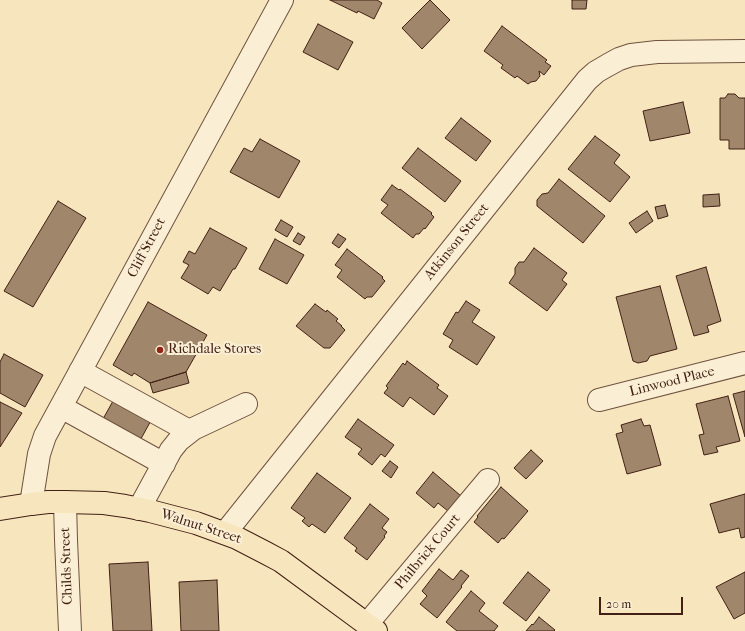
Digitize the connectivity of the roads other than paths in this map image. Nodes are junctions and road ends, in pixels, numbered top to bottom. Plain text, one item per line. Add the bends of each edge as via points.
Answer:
1 (282, 0) edge
2 (745, 51) edge
3 (745, 363) edge
4 (71, 389) junction
5 (599, 400) dead end
6 (246, 404) dead end
7 (175, 447) junction
8 (488, 480) dead end
9 (65, 502) junction
10 (31, 504) junction
11 (0, 509) edge
12 (139, 509) junction
13 (225, 533) junction
14 (372, 628) edge
15 (70, 631) edge

1 - 4 street, Cliff Street
2 - 13 street, Atkinson Street via 638,54 619,59 587,80
3 - 5 street, Linwood Place
4 - 7 street
4 - 7 street
4 - 10 street, Cliff Street via 45,436 39,454
6 - 7 street
7 - 12 street
8 - 14 street, Philbrick Court
9 - 10 main road, Walnut Street
9 - 12 main road, Walnut Street via 104,503
9 - 15 street, Childs Street
10 - 11 main road, Walnut Street
12 - 13 main road, Walnut Street
13 - 14 main road, Walnut Street via 281,562

